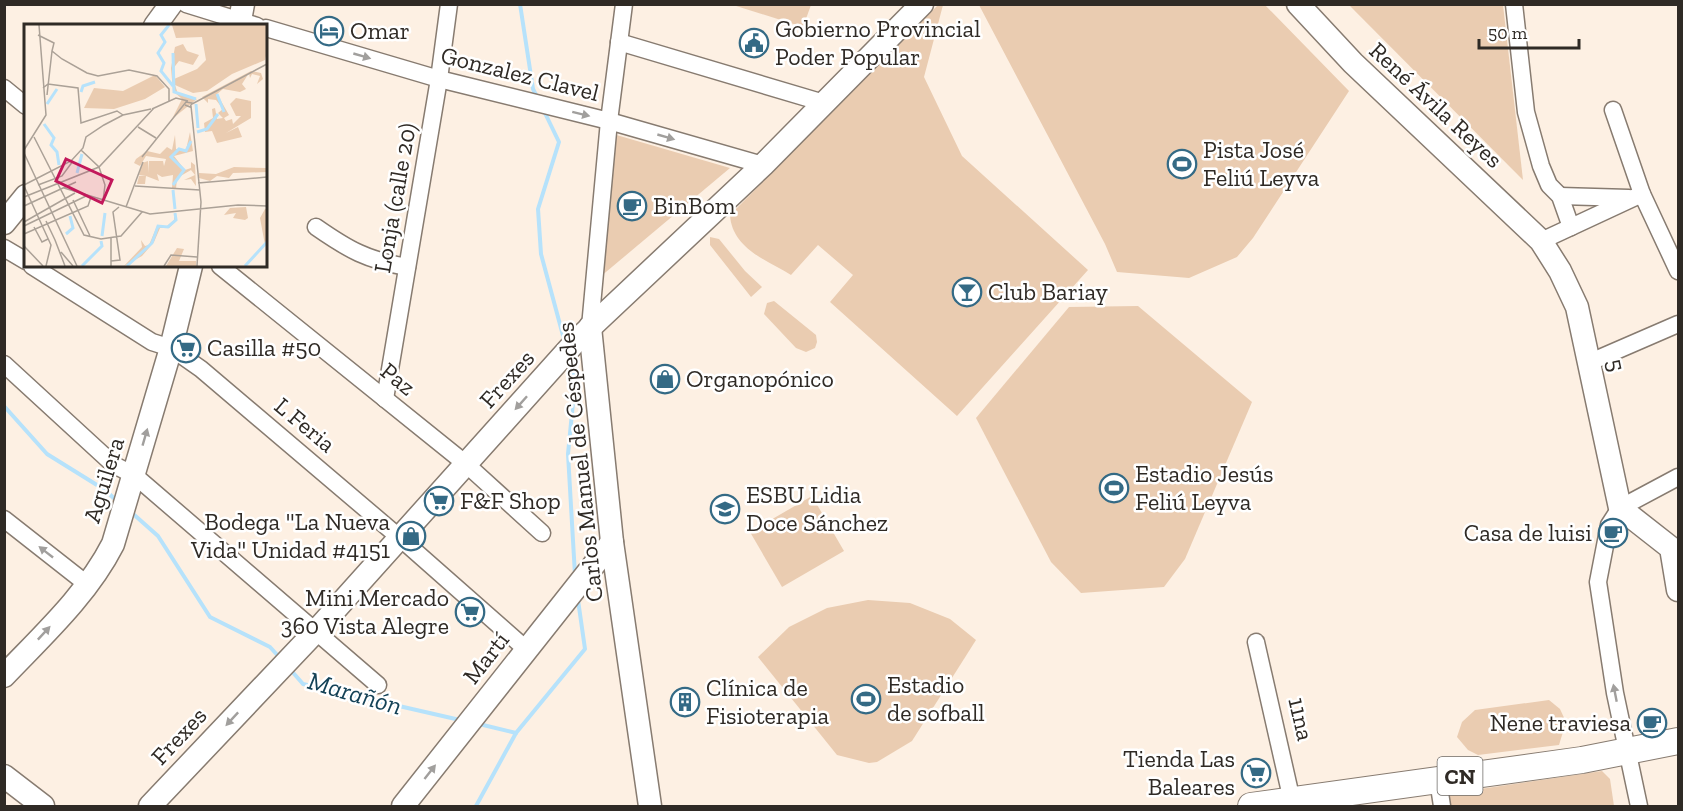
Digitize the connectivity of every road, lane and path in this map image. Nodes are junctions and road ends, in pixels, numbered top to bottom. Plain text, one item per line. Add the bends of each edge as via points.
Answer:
1 (171, 4) edge
2 (186, 4) edge
3 (449, 4) edge
4 (624, 4) edge
5 (922, 4) edge
6 (1298, 4) edge
7 (1514, 4) edge
8 (245, 19) edge
9 (156, 24) edge
10 (267, 28) edge
11 (619, 42) junction
12 (439, 79) junction
13 (4, 88) edge
14 (824, 103) junction
15 (24, 104) edge
16 (1613, 110) dead end
17 (609, 121) junction
18 (763, 165) junction
19 (1560, 196) junction
20 (1637, 196) junction
21 (24, 198) edge
22 (4, 223) edge
23 (316, 227) dead end
24 (1571, 227) junction
25 (1541, 241) junction
26 (4, 248) edge
27 (24, 260) edge
28 (34, 267) edge
29 (191, 267) edge
30 (221, 267) edge
31 (407, 267) junction
32 (1678, 271) edge
33 (1678, 324) edge
34 (584, 334) junction
35 (171, 348) junction
36 (1588, 363) junction
37 (4, 364) edge
38 (385, 399) junction
39 (466, 464) junction
40 (1678, 477) edge
41 (131, 484) junction
42 (1620, 508) junction
43 (4, 519) edge
44 (542, 532) dead end
45 (400, 538) junction
46 (612, 542) junction
47 (1675, 548) edge
48 (590, 571) junction
49 (88, 585) junction
50 (619, 588) junction
51 (1678, 590) edge
52 (316, 631) junction
53 (1256, 642) dead end
54 (527, 650) junction
55 (4, 676) edge
56 (378, 685) dead end
57 (1678, 741) edge
58 (1628, 750) junction
59 (4, 776) edge
60 (1438, 780) junction
61 (1292, 804) edge
62 (43, 807) edge
63 (150, 807) edge
64 (403, 807) edge
65 (650, 807) edge
66 (1251, 807) edge
67 (1442, 807) edge
68 (1639, 807) edge

1 - 9 main road
2 - 8 street
3 - 12 street, Lonja (calle 20)
4 - 11 street, Carlos Manuel de Céspedes
5 - 14 main road, Frexes
6 - 25 main road, René Ávila Reyes via 1353,63
7 - 19 street via 1526,112 1541,166 1549,185
10 -> 12 street, Gonzalez Clavel
11 - 14 street
11 - 17 street, Carlos Manuel de Céspedes
12 -> 17 street, Gonzalez Clavel
12 - 31 street, Lonja (calle 20)
13 - 15 street
14 - 18 main road, Frexes
16 - 20 street
17 -> 18 street, Gonzalez Clavel
17 - 34 street, Carlos Manuel de Céspedes
18 - 34 main road, Frexes
19 - 20 street
19 - 24 street
20 - 24 street
20 - 32 street
21 - 22 main road
23 - 31 street via 350,251
24 - 25 street
25 - 36 main road, 5 via 1577,307
26 - 27 street
28 - 35 street, L Feria via 152,342
29 - 35 main road, Aguilera
30 - 38 street, Paz
31 - 38 street, Lonja (calle 20)
33 - 36 street
34 -> 39 main road, Frexes
34 - 46 main road, Carlos Manuel de Céspedes
41 -> 35 main road, Aguilera
35 - 45 street, L Feria
36 - 42 main road, 5
37 - 41 street
38 - 39 street, Paz
39 - 44 street, Paz
39 - 45 main road, Frexes
40 - 42 street
41 - 49 main road, Aguilera via 112,544
41 - 52 street
42 - 47 main road
58 -> 42 street via 1598,582 1609,525
49 -> 43 street
45 - 52 main road, Frexes
45 - 54 street, L Feria
46 - 48 main road, Martí
46 - 50 main road, Carlos Manuel de Céspedes
47 - 51 main road
48 - 50 main road
48 - 54 main road, Martí
55 -> 49 main road, Aguilera
50 - 65 main road, Carlos Manuel de Céspedes
52 - 56 street
52 -> 63 main road, Frexes
53 - 61 street, 11na
64 -> 54 main road, Martí
57 - 58 main road, CN
58 - 60 main road, CN
58 - 68 street
59 - 62 main road
60 - 61 main road, CN
60 - 67 street
61 - 66 main road, CN

